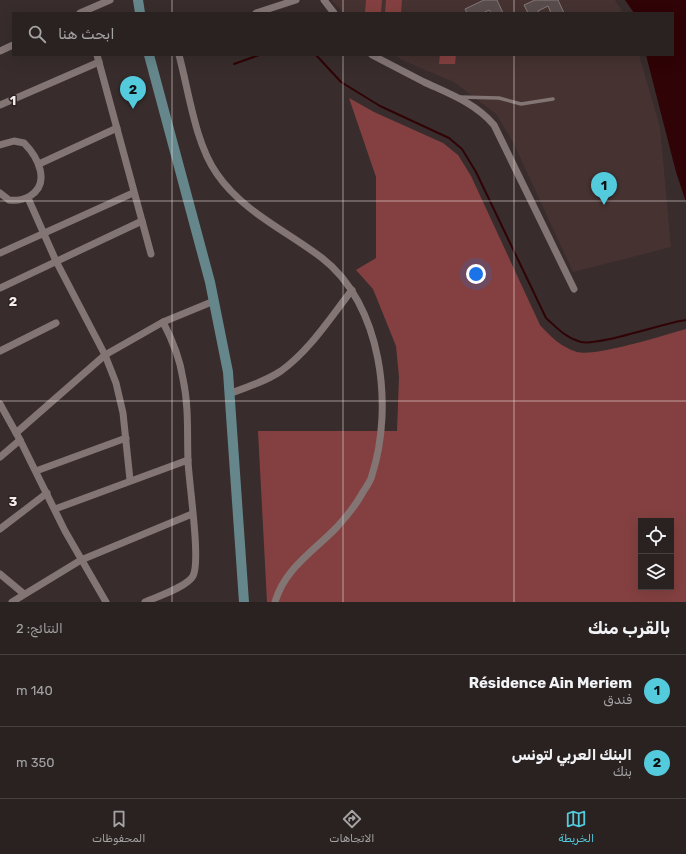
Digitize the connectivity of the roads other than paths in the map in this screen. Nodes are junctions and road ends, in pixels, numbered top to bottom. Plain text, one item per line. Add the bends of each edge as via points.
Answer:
1 (110, 0) edge
2 (139, 0) edge
3 (296, 0) edge
4 (324, 0) edge
5 (84, 12) edge
6 (140, 12) edge
7 (259, 12) edge
8 (333, 12) edge
9 (12, 45) edge
10 (0, 51) edge
11 (149, 56) edge
12 (179, 56) edge
13 (374, 56) edge
14 (98, 58) edge
15 (456, 97) junction
16 (553, 99) dead end
17 (0, 105) edge
18 (117, 128) junction
19 (1, 143) edge
20 (39, 164) junction
21 (0, 193) edge
22 (133, 193) junction
23 (28, 198) junction
24 (142, 221) junction
25 (43, 233) junction
26 (0, 253) edge
27 (151, 254) dead end
28 (56, 262) junction
29 (0, 288) edge
30 (574, 289) dead end
31 (352, 290) junction
32 (214, 301) junction
33 (163, 322) junction
34 (56, 323) dead end
35 (0, 351) edge
36 (104, 355) junction
37 (231, 393) junction
38 (0, 404) edge
39 (16, 433) junction
40 (126, 438) junction
41 (20, 440) junction
42 (0, 457) edge
43 (188, 460) junction
44 (36, 471) junction
45 (130, 480) junction
46 (47, 493) junction
47 (55, 509) junction
48 (192, 514) junction
49 (0, 529) edge
50 (81, 560) junction
51 (0, 574) edge
52 (24, 594) junction
53 (12, 602) edge
54 (106, 602) edge
55 (145, 602) edge
56 (244, 602) edge
57 (276, 602) edge

1 - 5 street
2 - 6 main road
3 - 7 street
4 - 8 street
9 - 10 street
11 - 32 main road
12 - 31 street via 201,140 216,173 243,204 324,259
13 - 15 street
14 - 17 street
14 - 18 street
15 - 16 lane via 499,98 520,104
15 - 30 street via 484,113 494,125
18 - 20 street
18 - 22 street
19 - 20 street via 24,143
20 - 23 street via 41,187
21 - 23 street via 9,200
22 - 24 street
22 - 25 street
23 - 25 street
24 - 27 street
24 - 28 street
25 - 26 street
25 - 28 street
28 - 29 street
28 - 36 street
31 - 37 street via 297,358 262,382
31 - 57 street via 375,347 381,374 383,423 372,476 346,517 289,574 279,590
32 - 33 street
32 - 37 main road
33 - 36 street
33 - 43 street via 172,340 183,378 188,416
34 - 35 street
36 - 39 street
36 - 40 street via 121,396
37 - 56 main road
38 - 39 street
39 - 41 street
40 - 44 street
40 - 45 street
41 - 42 street
41 - 44 street
43 - 45 street
43 - 48 street
44 - 46 street
45 - 47 street
46 - 47 street
46 - 49 street
47 - 50 street
48 - 50 street
48 - 55 street via 196,554 192,579
50 - 52 street
50 - 54 street
51 - 52 street
52 - 53 street

